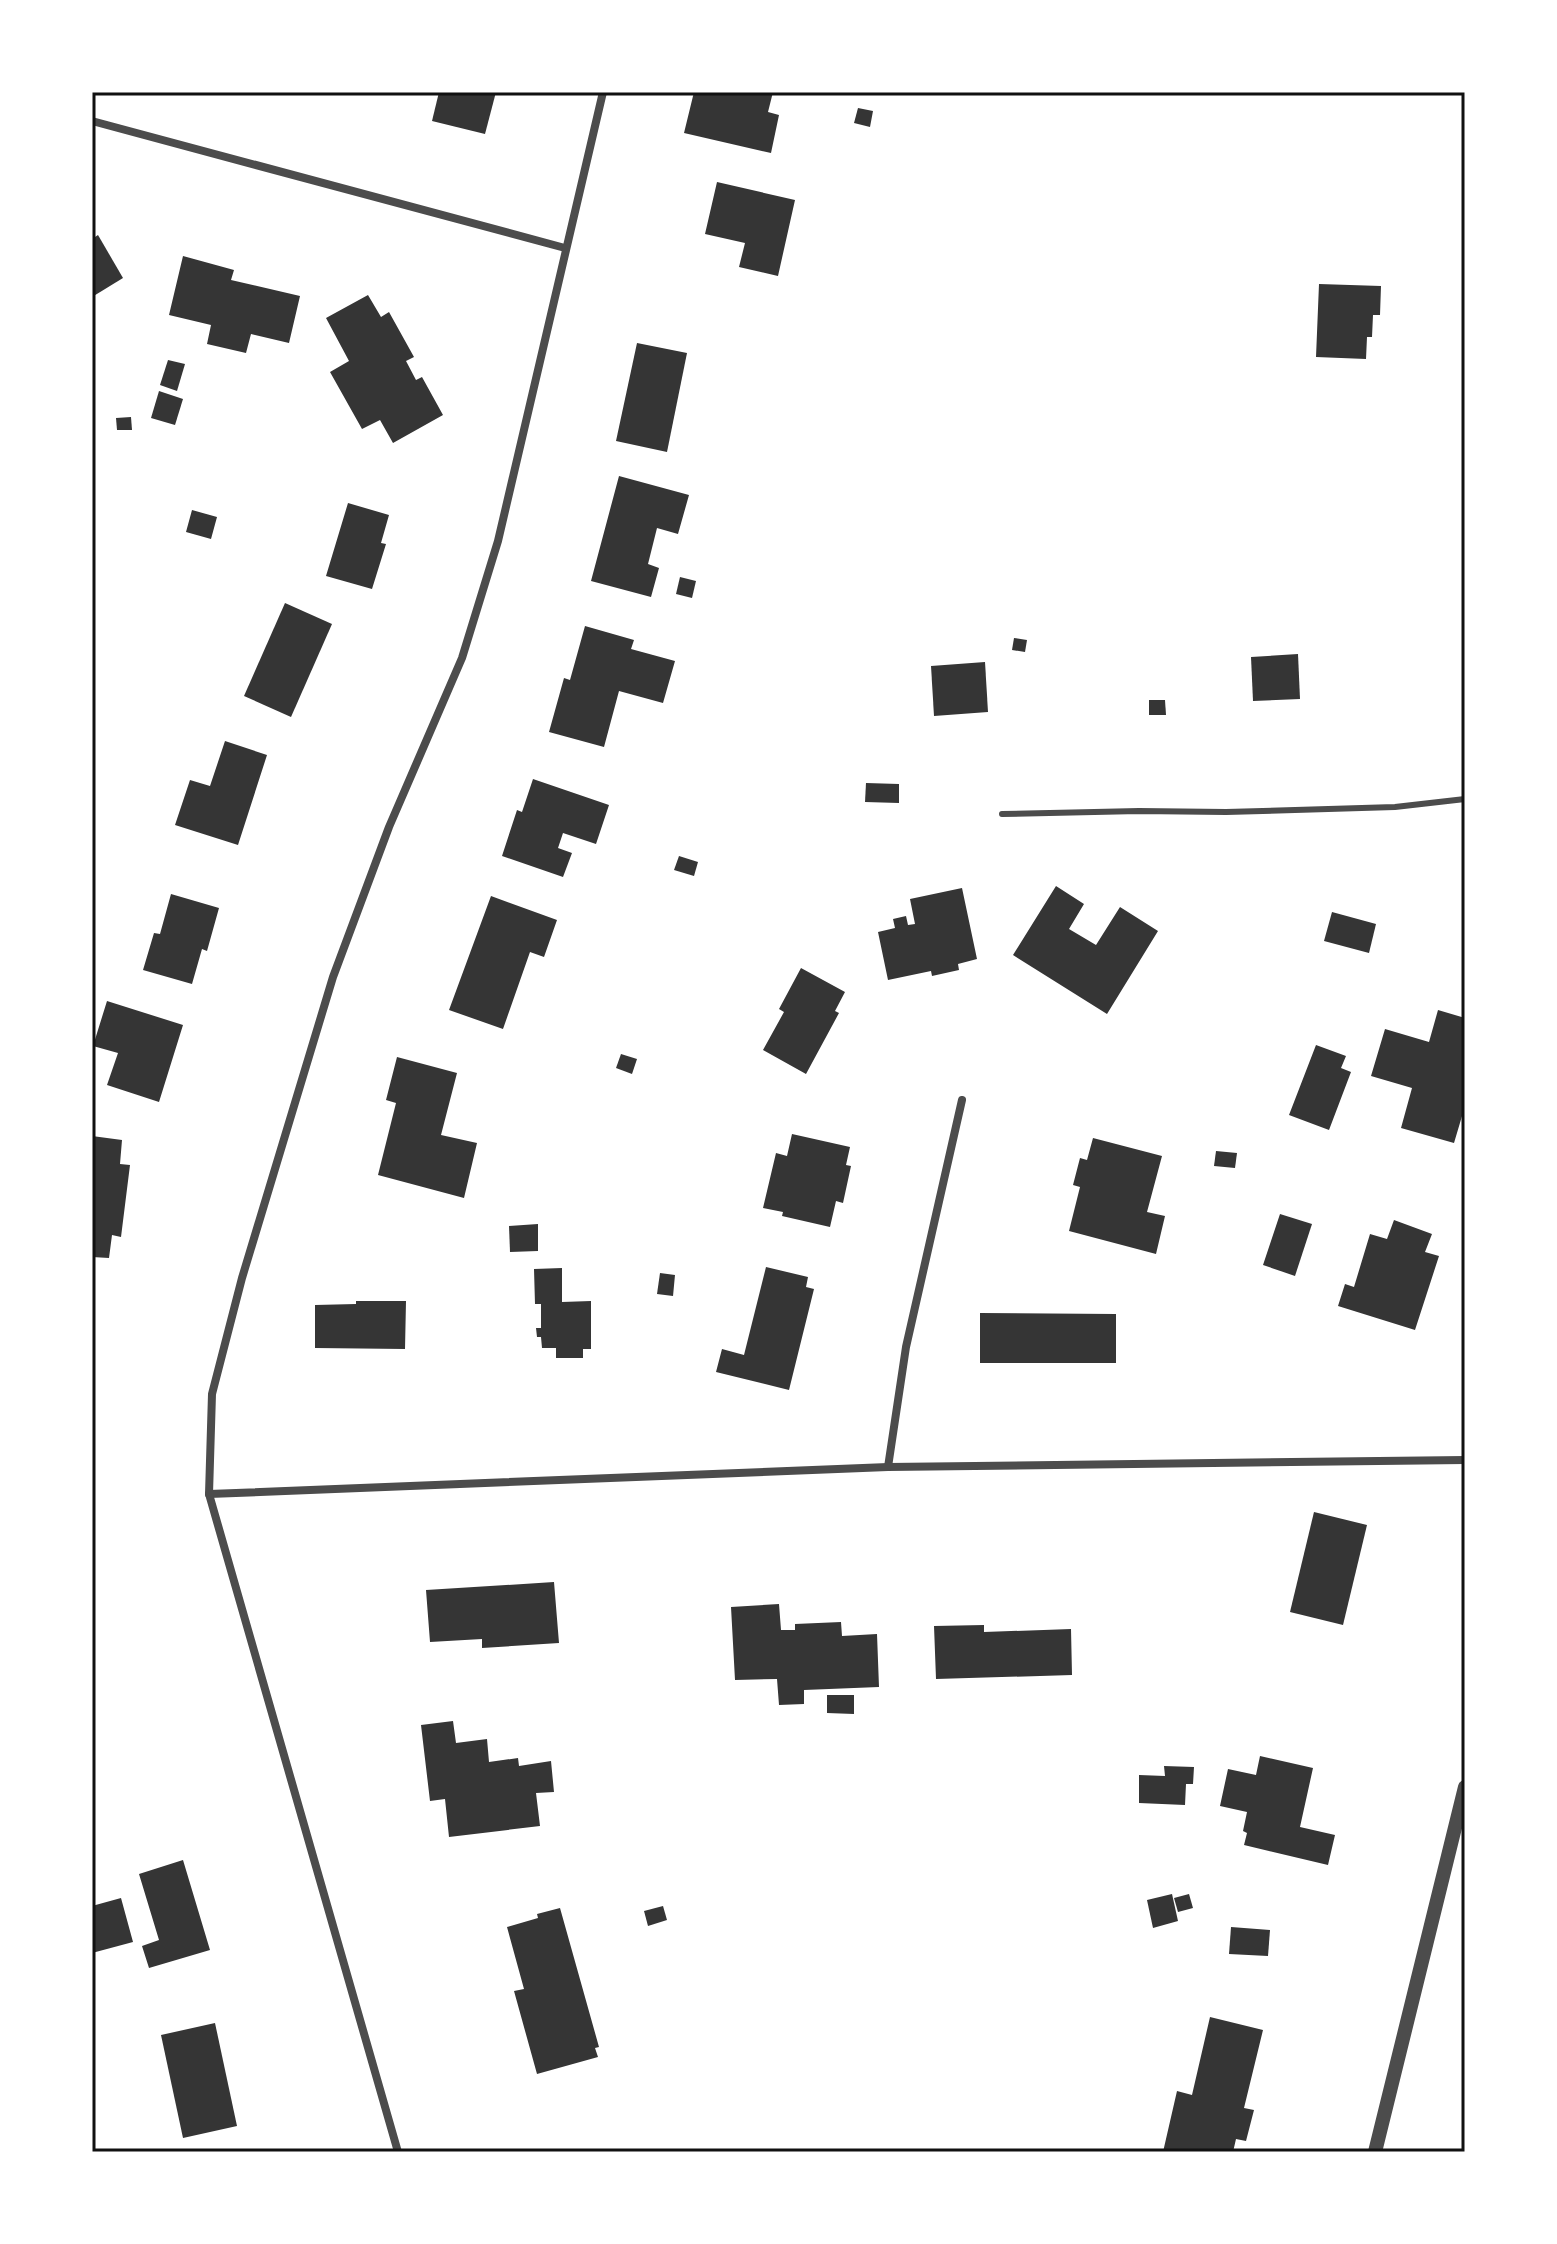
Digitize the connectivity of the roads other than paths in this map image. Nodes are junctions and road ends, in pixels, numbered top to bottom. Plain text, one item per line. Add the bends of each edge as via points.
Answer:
1 (603, 92) edge
2 (92, 121) edge
3 (565, 248) junction
4 (1465, 799) edge
5 (1002, 814) dead end
6 (962, 1100) dead end
7 (1465, 1460) edge
8 (888, 1467) junction
9 (209, 1494) junction
10 (1465, 1787) edge
11 (398, 2152) edge
12 (1375, 2152) edge

1 - 3 street
2 - 3 street
3 - 9 street via 498,541 467,643 333,977 242,1278 212,1394
4 - 5 lane via 1395,807
6 - 8 street via 906,1347
7 - 8 street
8 - 9 street
9 - 11 street
10 - 12 street

